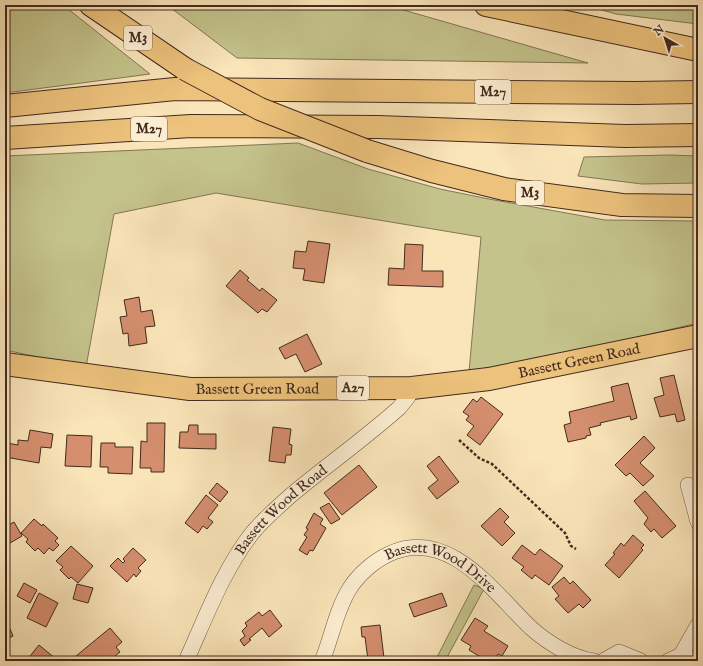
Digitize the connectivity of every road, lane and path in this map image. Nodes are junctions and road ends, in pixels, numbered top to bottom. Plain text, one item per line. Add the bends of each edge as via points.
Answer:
1 (91, 5) edge
2 (486, 5) edge
3 (698, 50) edge
4 (698, 92) edge
5 (5, 106) edge
6 (698, 135) edge
7 (5, 138) edge
8 (698, 206) edge
9 (698, 336) edge
10 (5, 364) edge
11 (412, 388) junction
12 (459, 440) dead end
13 (688, 485) dead end
14 (698, 522) edge
15 (576, 549) dead end
16 (698, 625) edge
17 (674, 658) edge
18 (186, 661) edge
19 (322, 661) edge
20 (594, 661) edge
21 (603, 661) edge
22 (641, 661) edge
23 (697, 661) edge

1 - 8 main road, M3, bridge via 186,69 260,109 367,150 432,171 504,189 622,205
2 - 3 main road
4 - 5 main road, M27 via 635,94 175,89
6 - 7 main road, M27 via 625,136 378,127 191,126
9 - 11 main road, Bassett Green Road / A27 via 489,379
10 - 11 main road, Bassett Green Road / A27 via 190,389
11 - 18 street, Bassett Wood Road via 399,408 273,511 254,532 221,584
12 - 15 path via 479,458 492,464 565,533 571,546
13 - 14 street
16 - 17 street
17 - 23 street
19 - 20 street, Bassett Wood Drive via 350,588 364,571 382,558 398,550 410,548 439,552 459,561 490,585 532,628 549,641 571,654
21 - 22 street via 620,652

